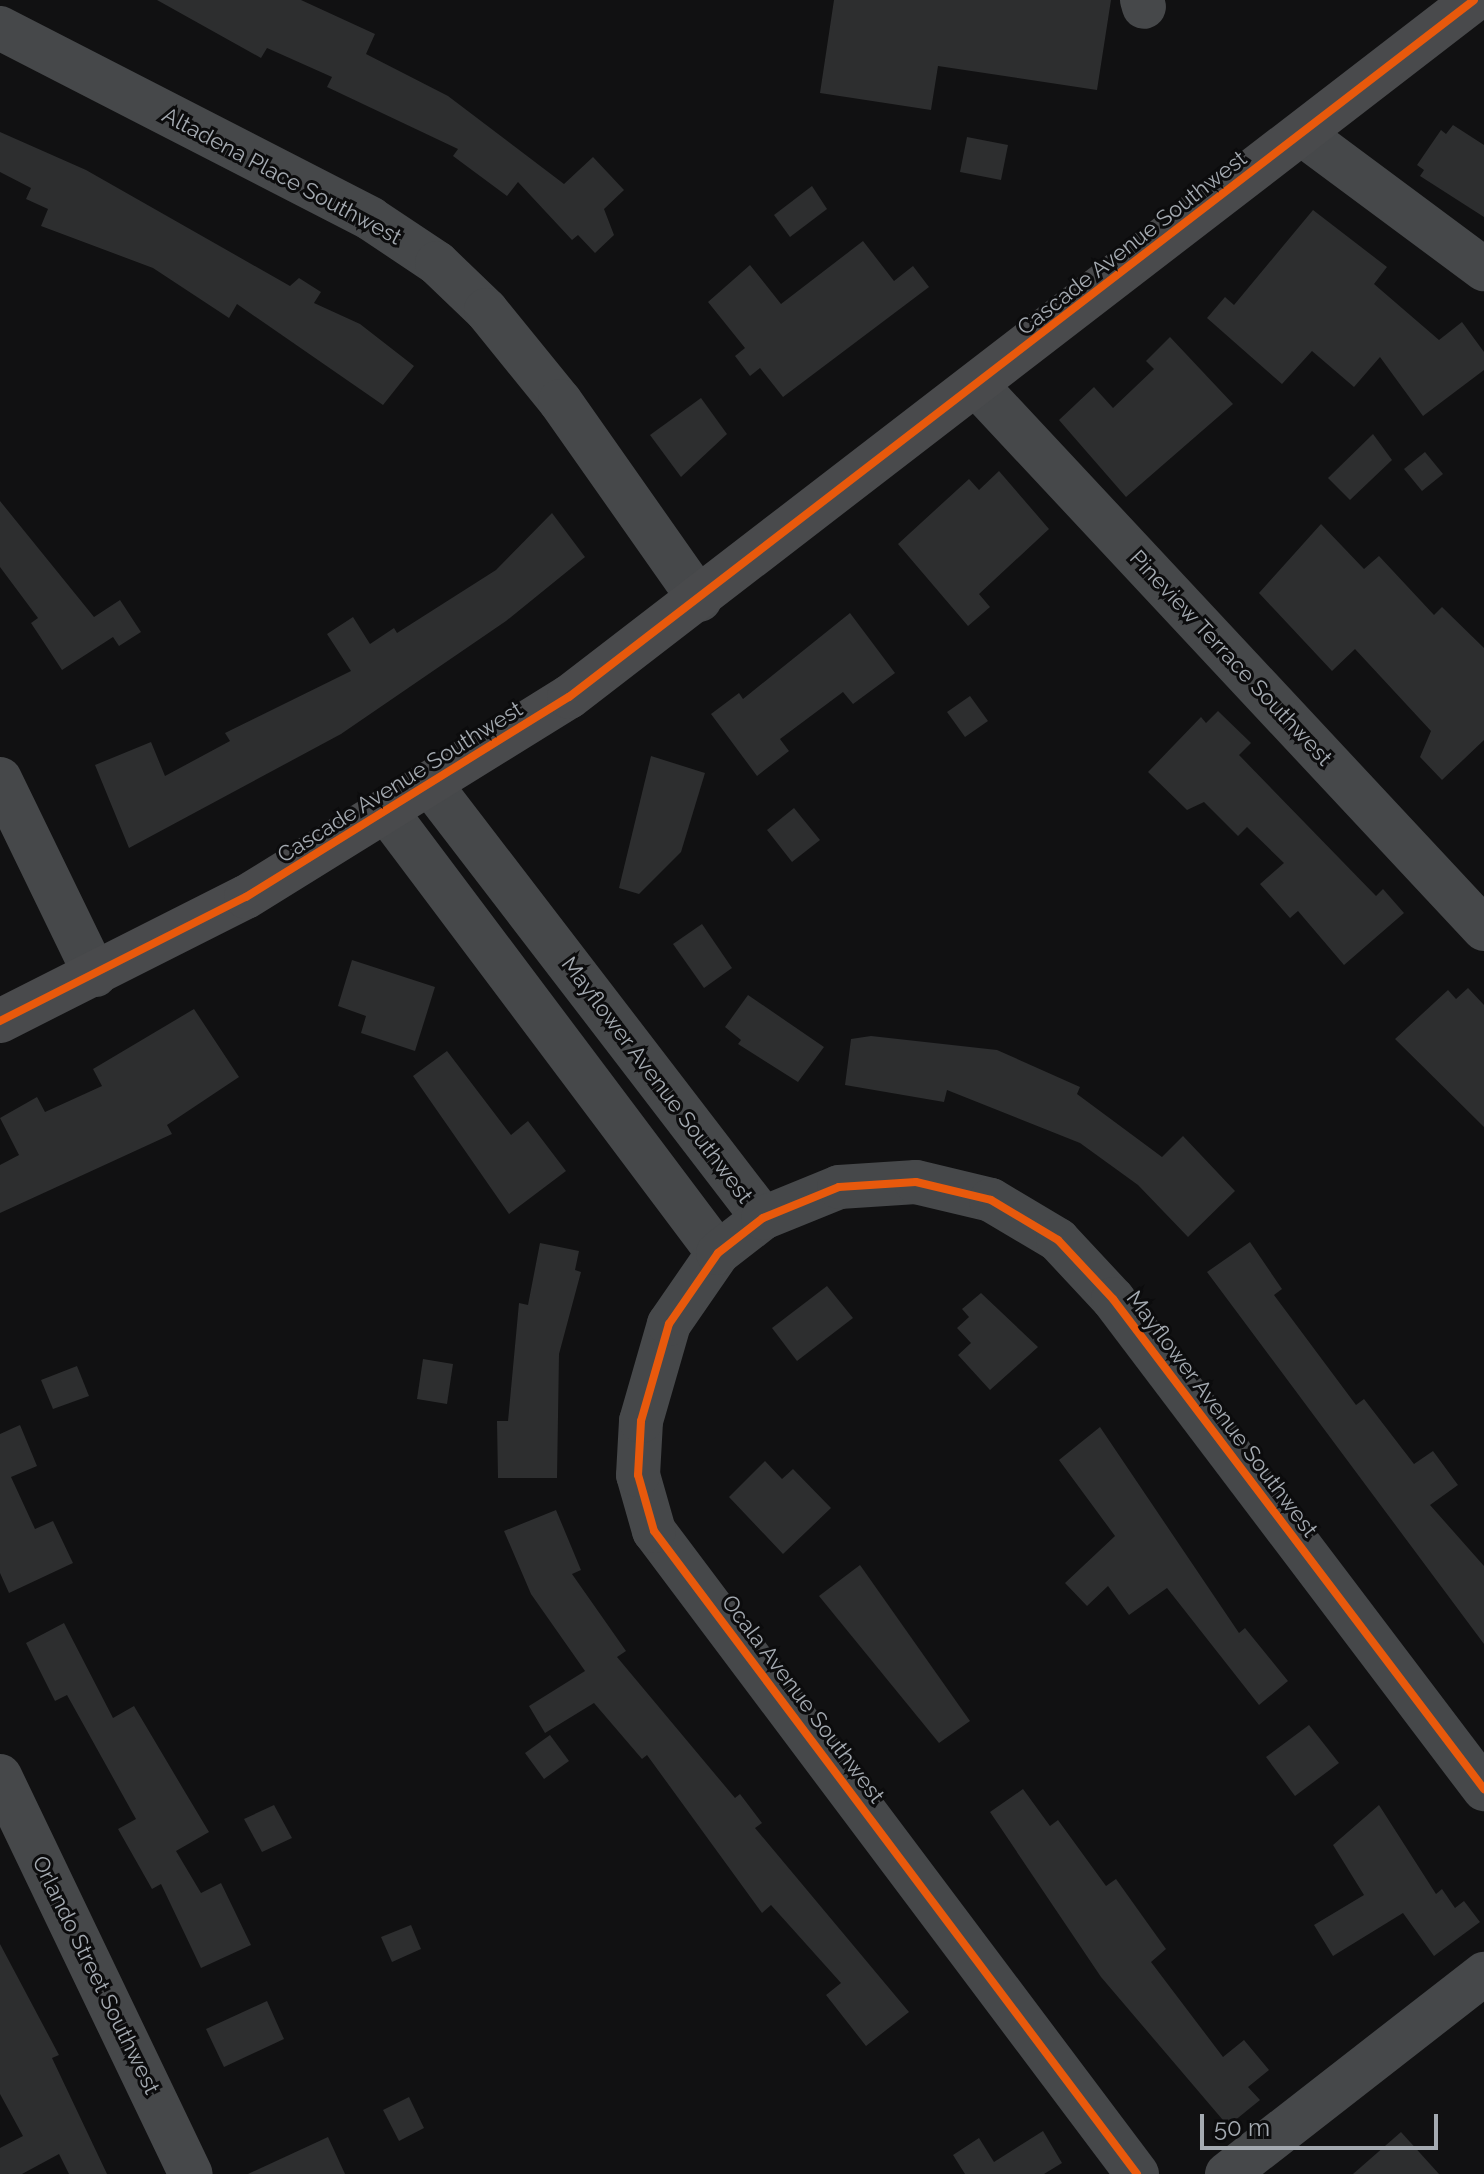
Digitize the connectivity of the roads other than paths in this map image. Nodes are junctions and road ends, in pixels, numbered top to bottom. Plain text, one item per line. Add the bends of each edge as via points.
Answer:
1 (1474, 0) edge
2 (0, 28) edge
3 (1302, 134) junction
4 (1484, 269) edge
5 (977, 386) junction
6 (700, 600) junction
7 (0, 779) edge
8 (433, 788) junction
9 (389, 815) junction
10 (1484, 929) edge
11 (95, 975) junction
12 (0, 1021) edge
13 (763, 1218) junction
14 (718, 1253) junction
15 (0, 1776) edge
16 (1484, 1789) edge
17 (1484, 1974) edge
18 (191, 2174) edge
19 (1137, 2174) edge
20 (1227, 2174) edge

1 - 3 main road, Cascade Avenue Southwest
2 - 6 street, Altadena Place Southwest via 371,219 437,263 560,401
3 - 4 street
3 - 5 main road, Cascade Avenue Southwest
5 - 6 main road, Cascade Avenue Southwest
5 - 10 street, Pineview Terrace Southwest
6 - 8 main road, Cascade Avenue Southwest
7 - 11 street
8 - 9 main road, Cascade Avenue Southwest
8 - 13 street, Mayflower Avenue Southwest
9 - 11 main road, Cascade Avenue Southwest
9 - 14 street
11 - 12 main road, Cascade Avenue Southwest
13 - 14 street, Ocala Avenue Southwest
13 - 16 street, Mayflower Avenue Southwest via 839,1187 916,1182 991,1200 1058,1240 1113,1299
14 - 19 street, Ocala Avenue Southwest via 669,1324 641,1421 638,1475 654,1531
15 - 18 street, Orlando Street Southwest
17 - 20 street

